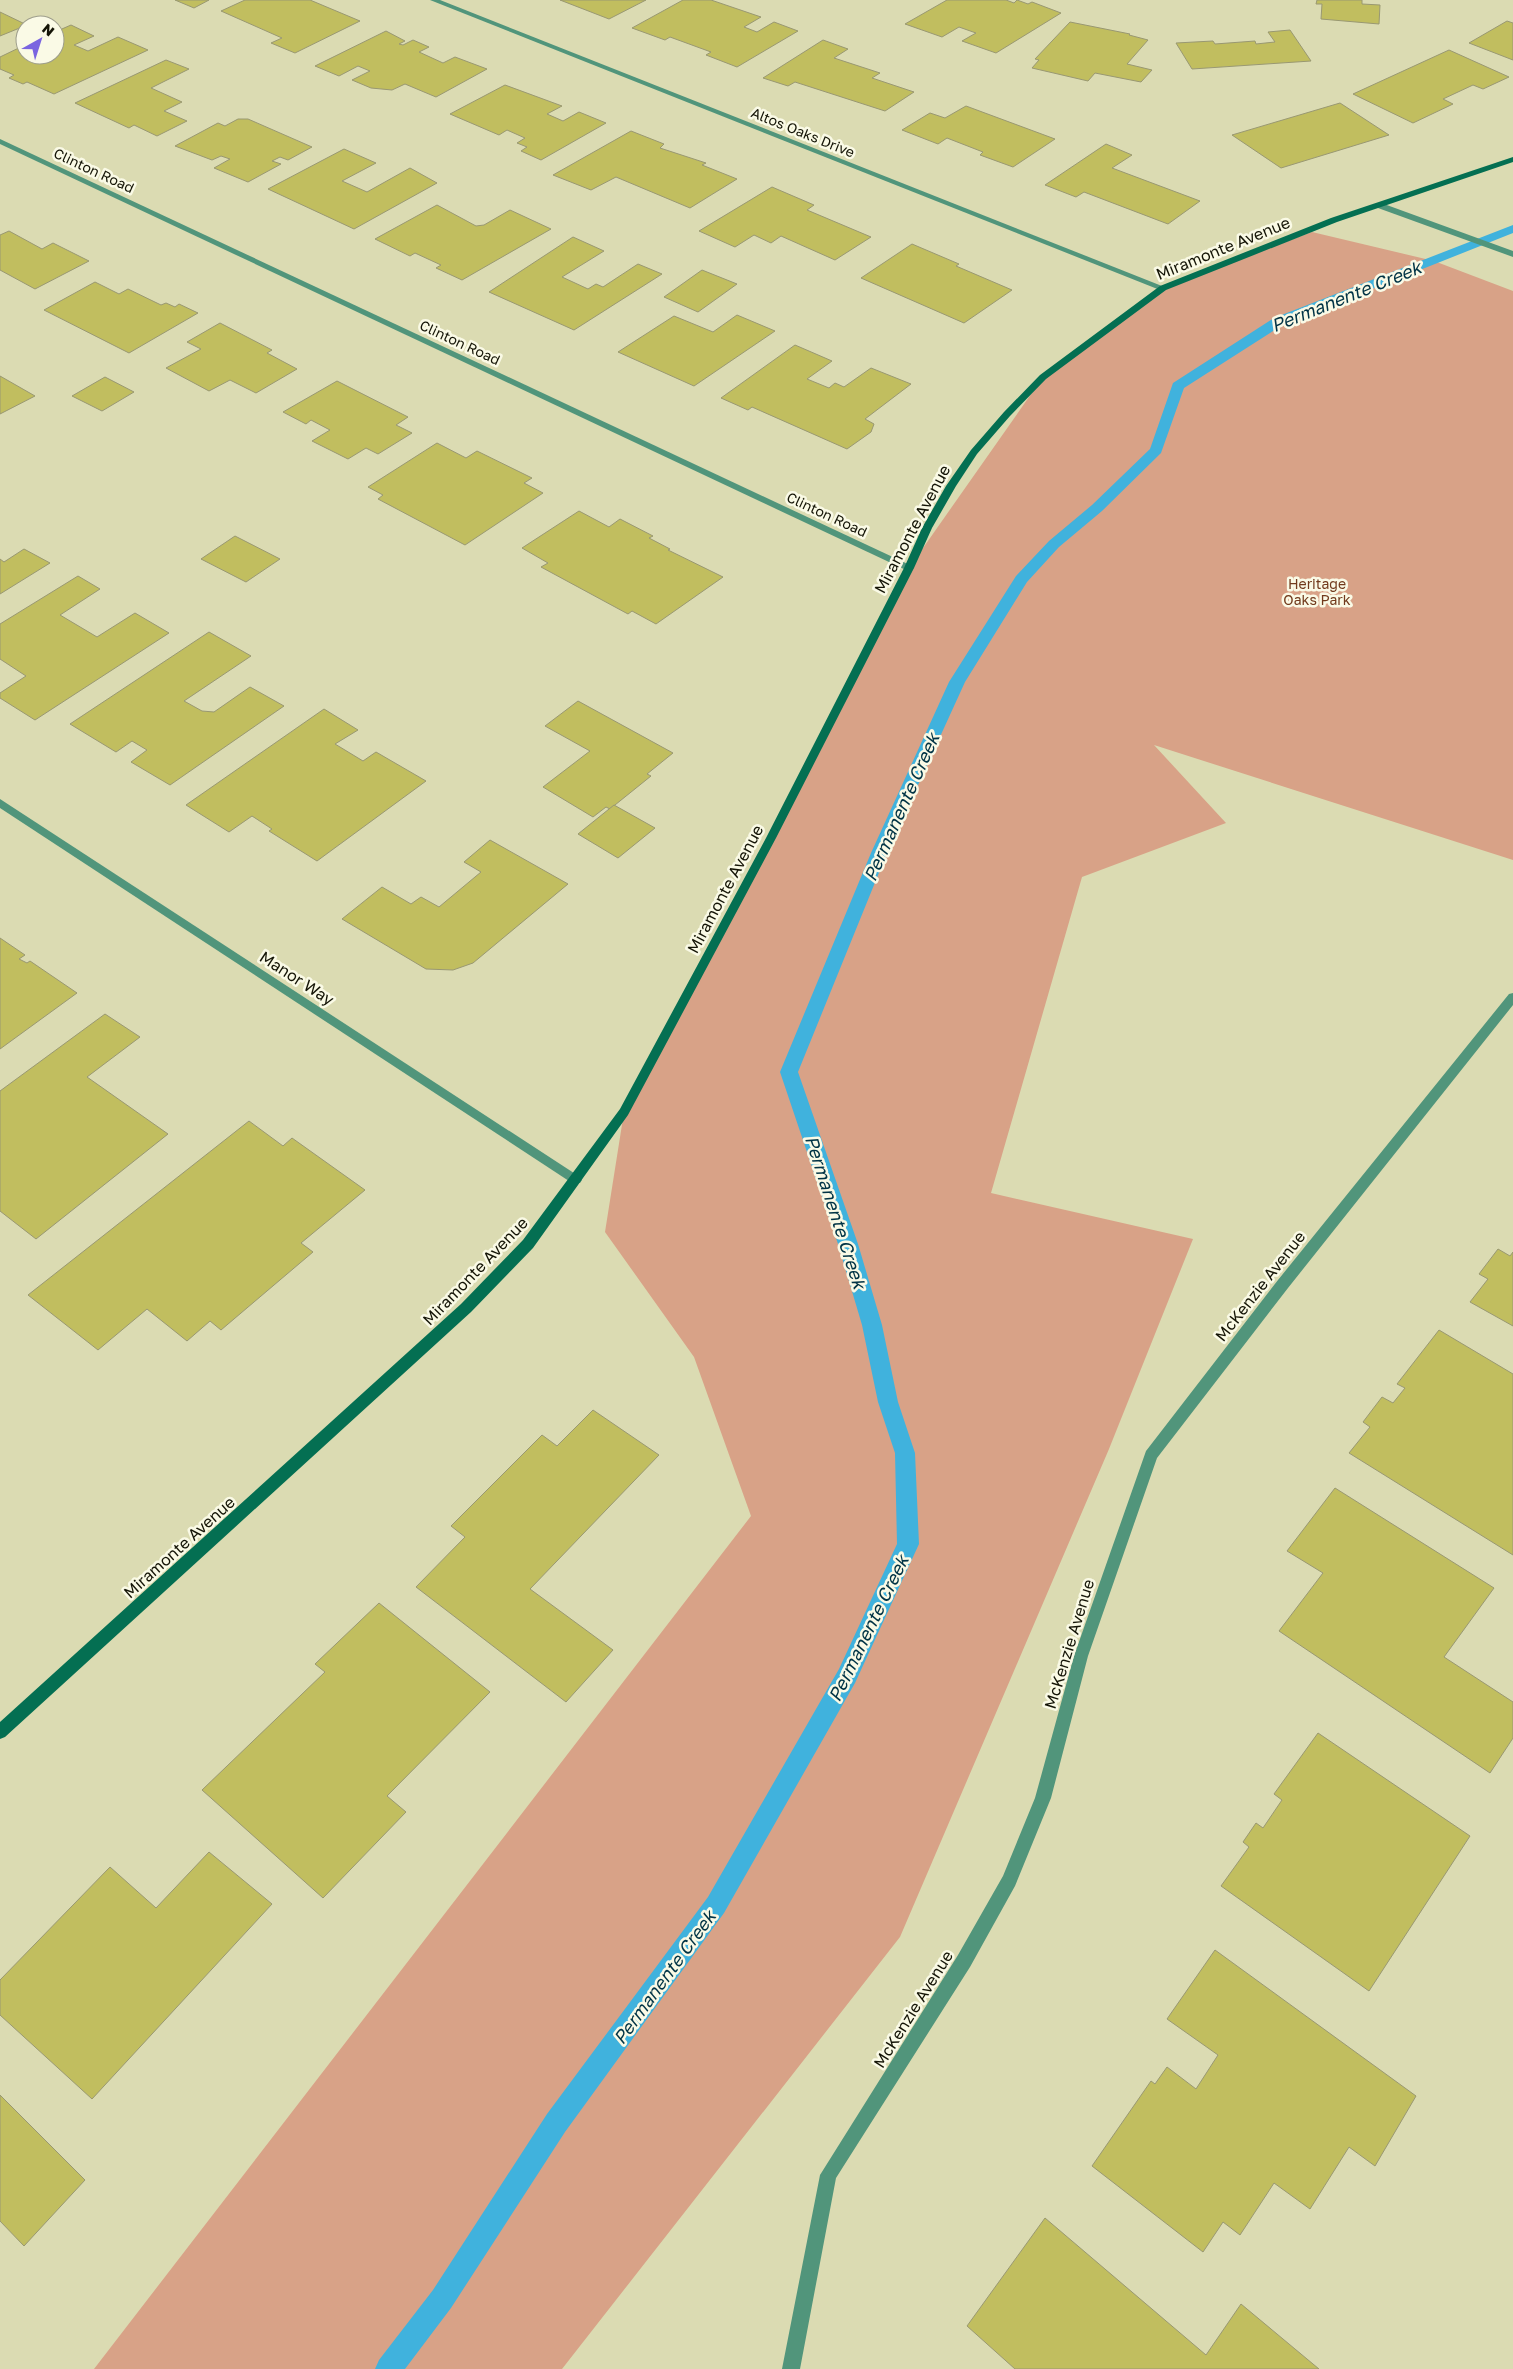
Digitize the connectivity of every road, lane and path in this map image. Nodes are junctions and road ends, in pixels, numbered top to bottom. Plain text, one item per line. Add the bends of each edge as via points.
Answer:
1 (434, 0) edge
2 (0, 141) edge
3 (1513, 159) edge
4 (1382, 206) junction
5 (1513, 254) edge
6 (1163, 288) junction
7 (909, 568) junction
8 (0, 803) edge
9 (1513, 997) edge
10 (576, 1180) junction
11 (0, 1732) edge
12 (791, 2369) edge

1 - 6 street, Altos Oaks Drive
2 - 7 street, Clinton Road
3 - 4 street, Miramonte Avenue
4 - 5 street
4 - 6 street, Miramonte Avenue via 1334,220
6 - 7 street, Miramonte Avenue via 1043,377 1007,414 974,452 951,486
7 - 10 street, Miramonte Avenue via 685,1001 624,1112
8 - 10 street, Manor Way
9 - 12 street, McKenzie Avenue via 1282,1284 1152,1456 1081,1656 1043,1798 1009,1881 964,1961 828,2175
10 - 11 street, Miramonte Avenue via 528,1244 466,1308

